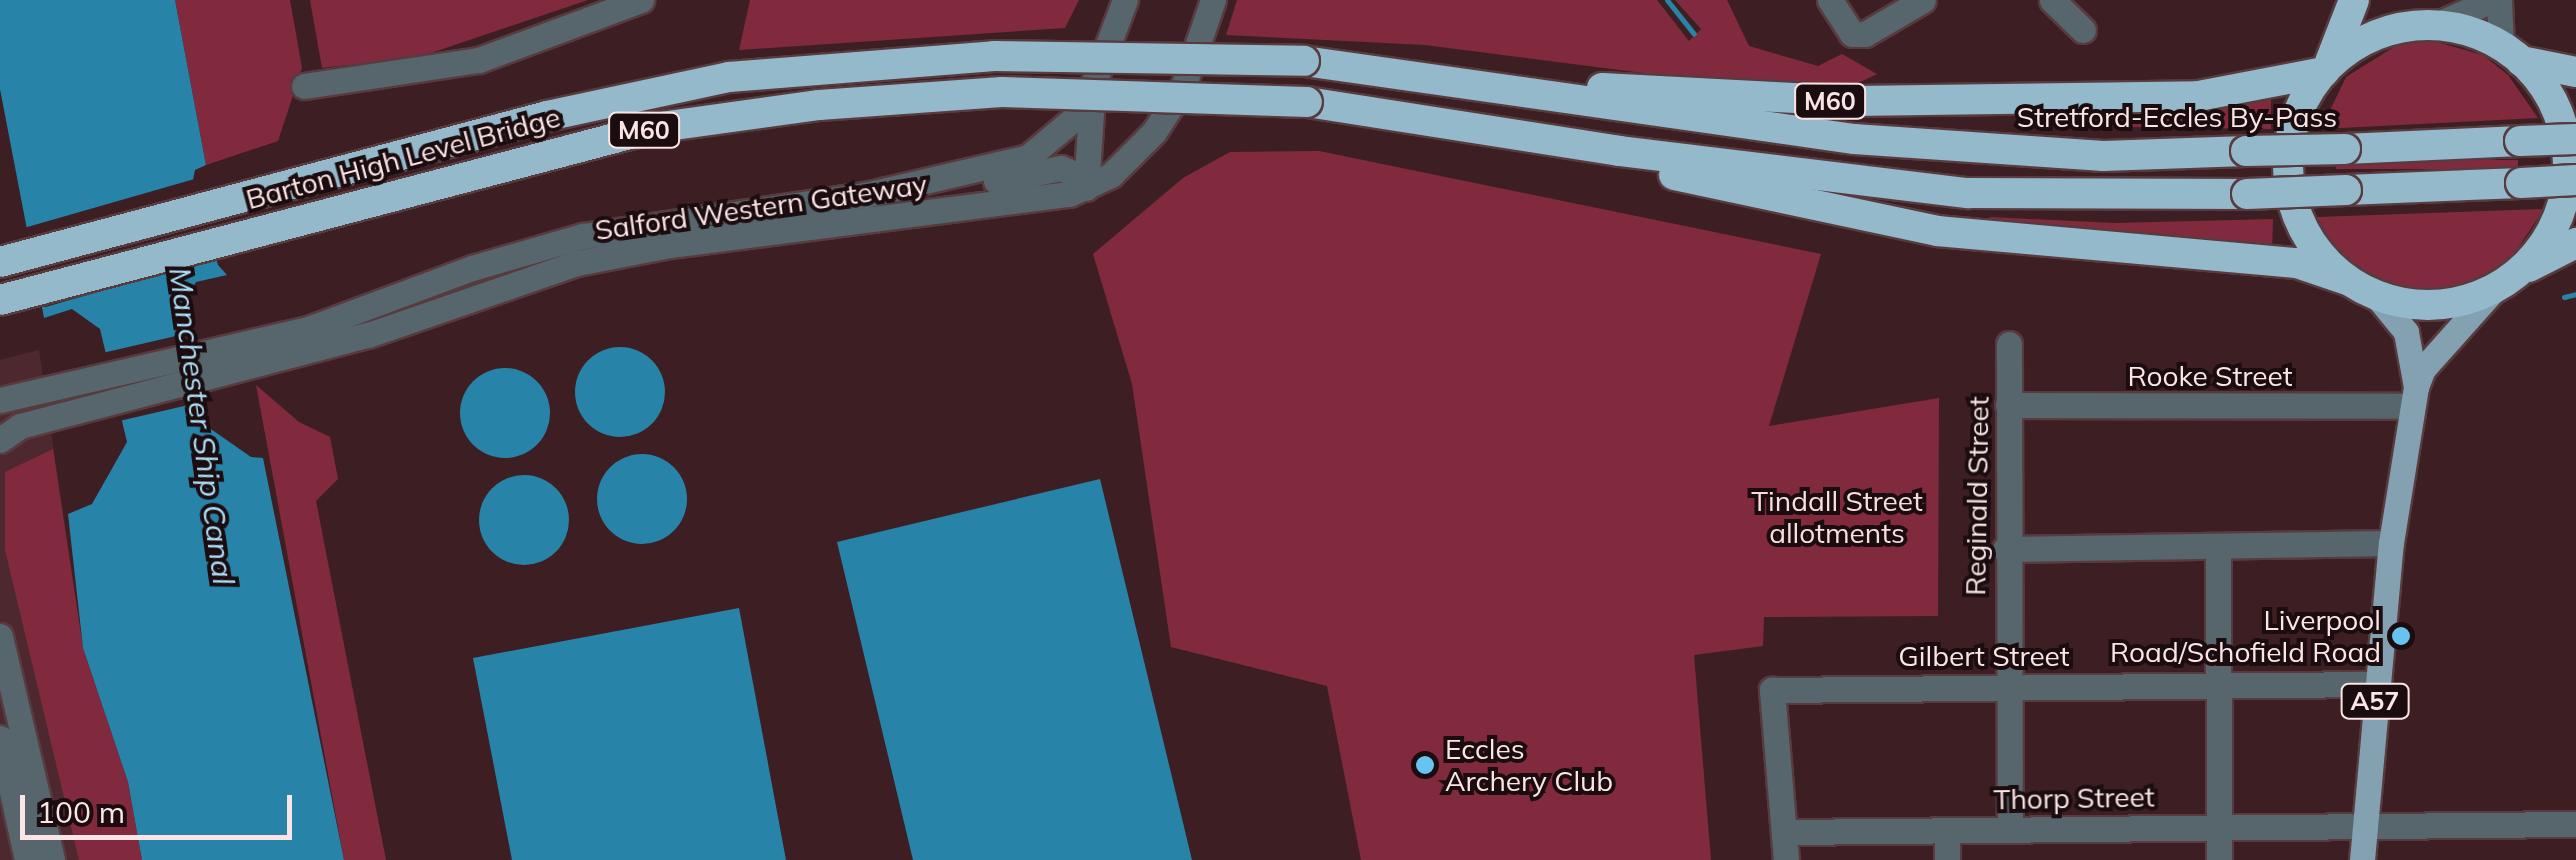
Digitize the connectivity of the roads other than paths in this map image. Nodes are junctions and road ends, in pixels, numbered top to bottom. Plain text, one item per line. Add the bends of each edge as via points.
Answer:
1 (641, 0) edge
2 (1125, 0) edge
3 (1213, 0) edge
4 (1830, 0) edge
5 (1923, 0) edge
6 (2052, 0) edge
7 (2354, 0) edge
8 (2495, 0) edge
9 (2425, 17) edge
10 (2083, 30) dead end
11 (2511, 54) junction
12 (1304, 61) joint
13 (2325, 70) junction
14 (2576, 72) edge
15 (1400, 73) junction
16 (1093, 83) junction
17 (304, 86) dead end
18 (1448, 119) junction
19 (2576, 138) edge
20 (2576, 180) edge
21 (915, 184) junction
22 (1086, 188) junction
23 (2576, 244) edge
24 (0, 262) edge
25 (2347, 280) junction
26 (2505, 281) junction
27 (2375, 294) junction
28 (0, 300) edge
29 (2009, 344) dead end
30 (207, 368) junction
31 (102, 392) junction
32 (2414, 397) junction
33 (0, 400) edge
34 (2008, 405) junction
35 (0, 418) edge
36 (49, 418) junction
37 (0, 440) edge
38 (2391, 543) junction
39 (2218, 546) junction
40 (2004, 550) junction
41 (0, 636) edge
42 (2376, 684) junction
43 (2008, 685) junction
44 (2217, 685) junction
45 (0, 738) edge
46 (2364, 824) junction
47 (2576, 824) edge
48 (2220, 826) junction
49 (2010, 828) junction
50 (1947, 830) junction
51 (1784, 832) junction
52 (27, 860) edge
53 (52, 860) edge
54 (1786, 860) edge
55 (1947, 860) edge
56 (2219, 860) edge
57 (2362, 860) edge

1 - 17 street via 479,60
2 - 16 street, Salford Western Gateway
3 - 22 street, Salford Western Gateway via 1182,87 1154,132 1128,162
4 - 5 street via 1852,34 1865,34
6 - 10 street
7 - 13 highway, A57
8 - 9 street
8 - 11 street
9 - 11 highway, A57
9 - 13 highway, A57 via 2379,34
11 - 14 highway
11 - 26 highway, A57 via 2560,118 2567,170 2548,236
12 - 15 highway, Stretford-Eccles By-Pass / M60
12 - 24 highway, Barton High Level Bridge / M60, bridge via 994,56 729,77 528,121
13 - 15 highway, M60 via 2261,89 2199,96 1835,101
13 - 25 highway, A57 via 2295,122 2288,174 2310,241
15 - 19 highway, Stretford-Eccles By-Pass / M60, bridge via 1854,139 2103,156
16 - 21 street, Salford Western Gateway via 1074,123 1032,155
16 - 22 street
18 - 20 highway, M60, bridge via 1620,152 1968,193 2247,194
18 - 25 highway, M60 via 1907,226 2297,263
18 - 28 highway, Barton High Level Bridge / M60, bridge via 1308,102 1002,92 819,105 653,128
21 - 22 street via 958,189 1061,168
21 - 30 street, Salford Western Gateway via 583,236 472,268
22 - 30 street, Salford Western Gateway via 1032,202 670,244 577,263 368,335
23 - 26 highway
25 - 27 highway, A57
26 - 27 highway, A57 via 2435,305
26 - 32 main road, A57 via 2423,370
27 - 32 main road, A57 via 2406,332
29 - 34 street, Reginald Street
30 - 31 street, Salford Western Gateway
31 - 33 street, Salford Western Gateway
31 - 36 street, Salford Western Gateway
32 - 34 street, Rooke Street
32 - 38 main road, A57
34 - 40 street, Reginald Street
35 - 36 street
36 - 37 street
38 - 39 street
38 - 42 main road, A57
39 - 40 street
39 - 44 street
40 - 43 street, Reginald Street
41 - 53 street
42 - 44 street, Gilbert Street
42 - 46 main road, A57
43 - 44 street, Gilbert Street
43 - 49 street, Reginald Street
43 - 51 street, Gilbert Street via 1772,690
44 - 48 street
45 - 52 street
46 - 47 street, Thorp Street
46 - 48 street, Thorp Street
46 - 57 main road, A57
48 - 49 street, Thorp Street
48 - 56 street
49 - 50 street, Thorp Street
50 - 51 street, Thorp Street
50 - 55 street
51 - 54 street

